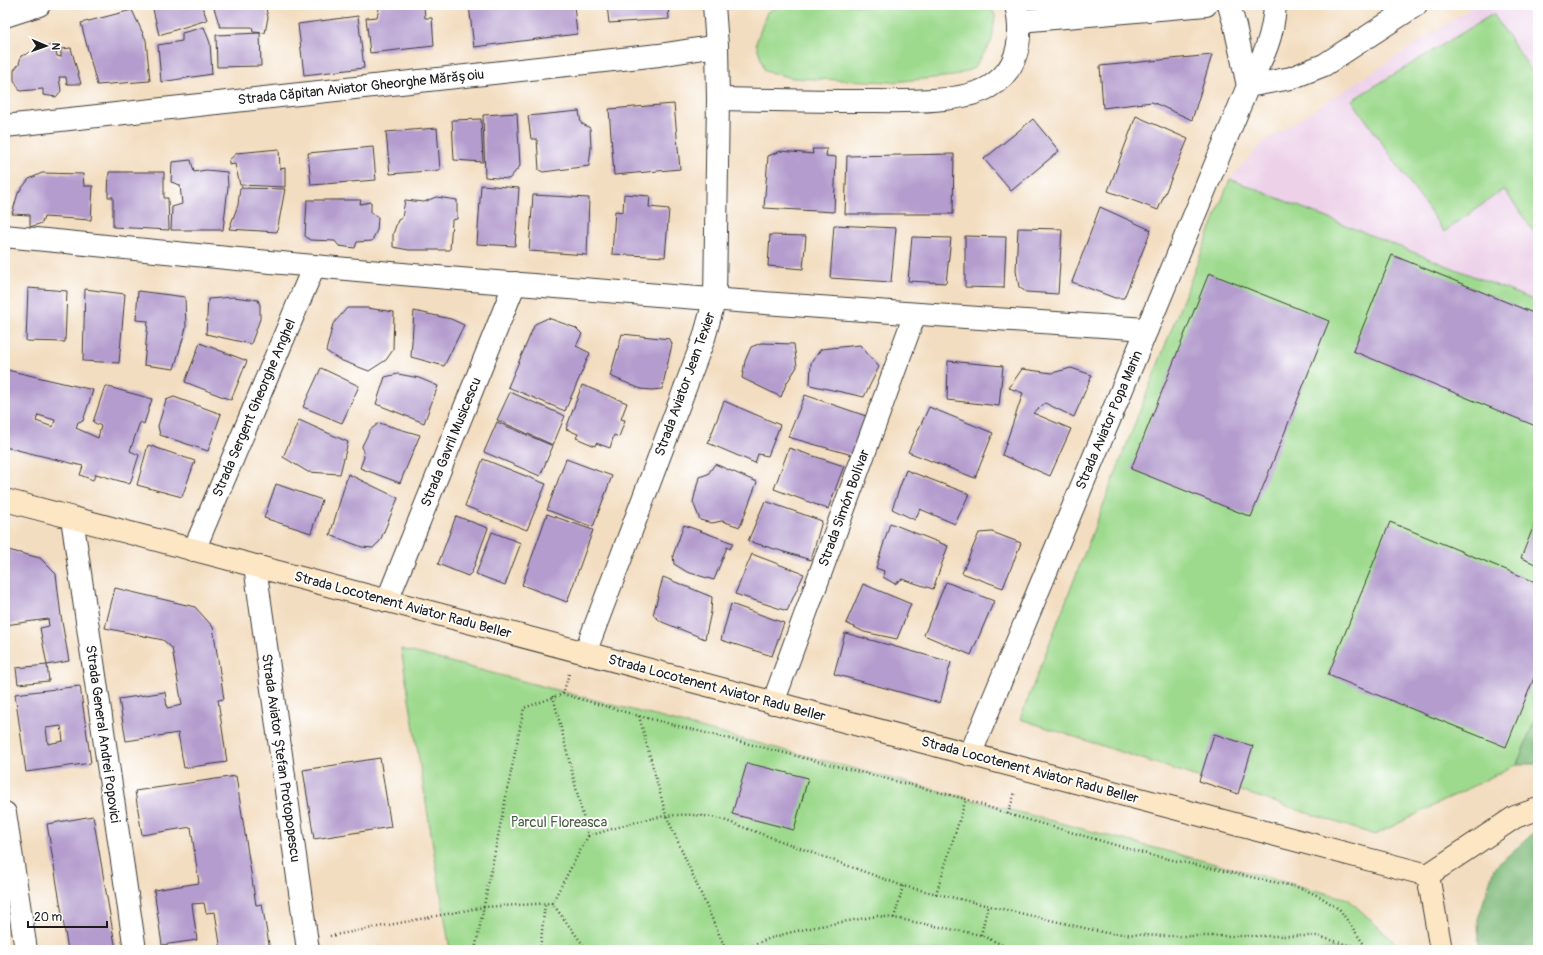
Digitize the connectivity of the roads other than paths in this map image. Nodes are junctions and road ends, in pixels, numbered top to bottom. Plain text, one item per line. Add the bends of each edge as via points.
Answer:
1 (39, 5) edge
2 (714, 5) edge
3 (1206, 5) edge
4 (1228, 5) edge
5 (1275, 5) edge
6 (1416, 5) edge
7 (1018, 13) edge
8 (5, 16) edge
9 (717, 46) junction
10 (1248, 86) junction
11 (718, 99) junction
12 (5, 126) edge
13 (5, 236) edge
14 (314, 266) junction
15 (515, 283) junction
16 (715, 298) junction
17 (915, 314) junction
18 (1147, 329) junction
19 (5, 500) edge
20 (72, 518) junction
21 (194, 550) junction
22 (255, 566) junction
23 (387, 601) junction
24 (585, 654) junction
25 (773, 703) junction
26 (970, 755) junction
27 (1538, 808) edge
28 (5, 813) edge
29 (1428, 875) junction
30 (307, 945) edge
31 (26, 950) edge
32 (135, 950) edge
33 (1441, 950) edge

1 - 8 street
2 - 9 street, Strada Aviator Jean Texier
3 - 7 street
4 - 10 street
5 - 10 street, Strada Aviator Popa Marin via 1268,49
6 - 10 street via 1324,65 1291,78
7 - 11 street via 1018,50 1007,72 989,87 972,94 953,98 903,100
9 - 11 street, Strada Aviator Jean Texier
9 - 12 street, Strada Căpitan Aviator Gheorghe Mărășoiu via 651,56
10 - 18 street, Strada Aviator Popa Marin
11 - 16 street, Strada Aviator Jean Texier
13 - 14 street
14 - 15 street
14 - 21 street, Strada Sergent Gheorghe Anghel
15 - 16 street
15 - 23 street, Strada Gavril Musicescu
16 - 17 street
16 - 24 street, Strada Aviator Jean Texier via 704,338
17 - 18 street
17 - 25 street, Strada Simón Bolívar
18 - 26 street, Strada Aviator Popa Marin
19 - 20 street, Strada Locotenent Aviator Radu Beller
20 - 21 street, Strada Locotenent Aviator Radu Beller
20 - 32 street, Strada General Andrei Popovici
21 - 22 street, Strada Locotenent Aviator Radu Beller
22 - 23 street, Strada Locotenent Aviator Radu Beller
22 - 30 street, Strada Aviator Ștefan Protopopescu
23 - 24 street, Strada Locotenent Aviator Radu Beller
24 - 25 street, Strada Locotenent Aviator Radu Beller
25 - 26 street, Strada Locotenent Aviator Radu Beller
26 - 29 street, Strada Locotenent Aviator Radu Beller
27 - 29 street via 1515,817
28 - 31 street
29 - 33 street

